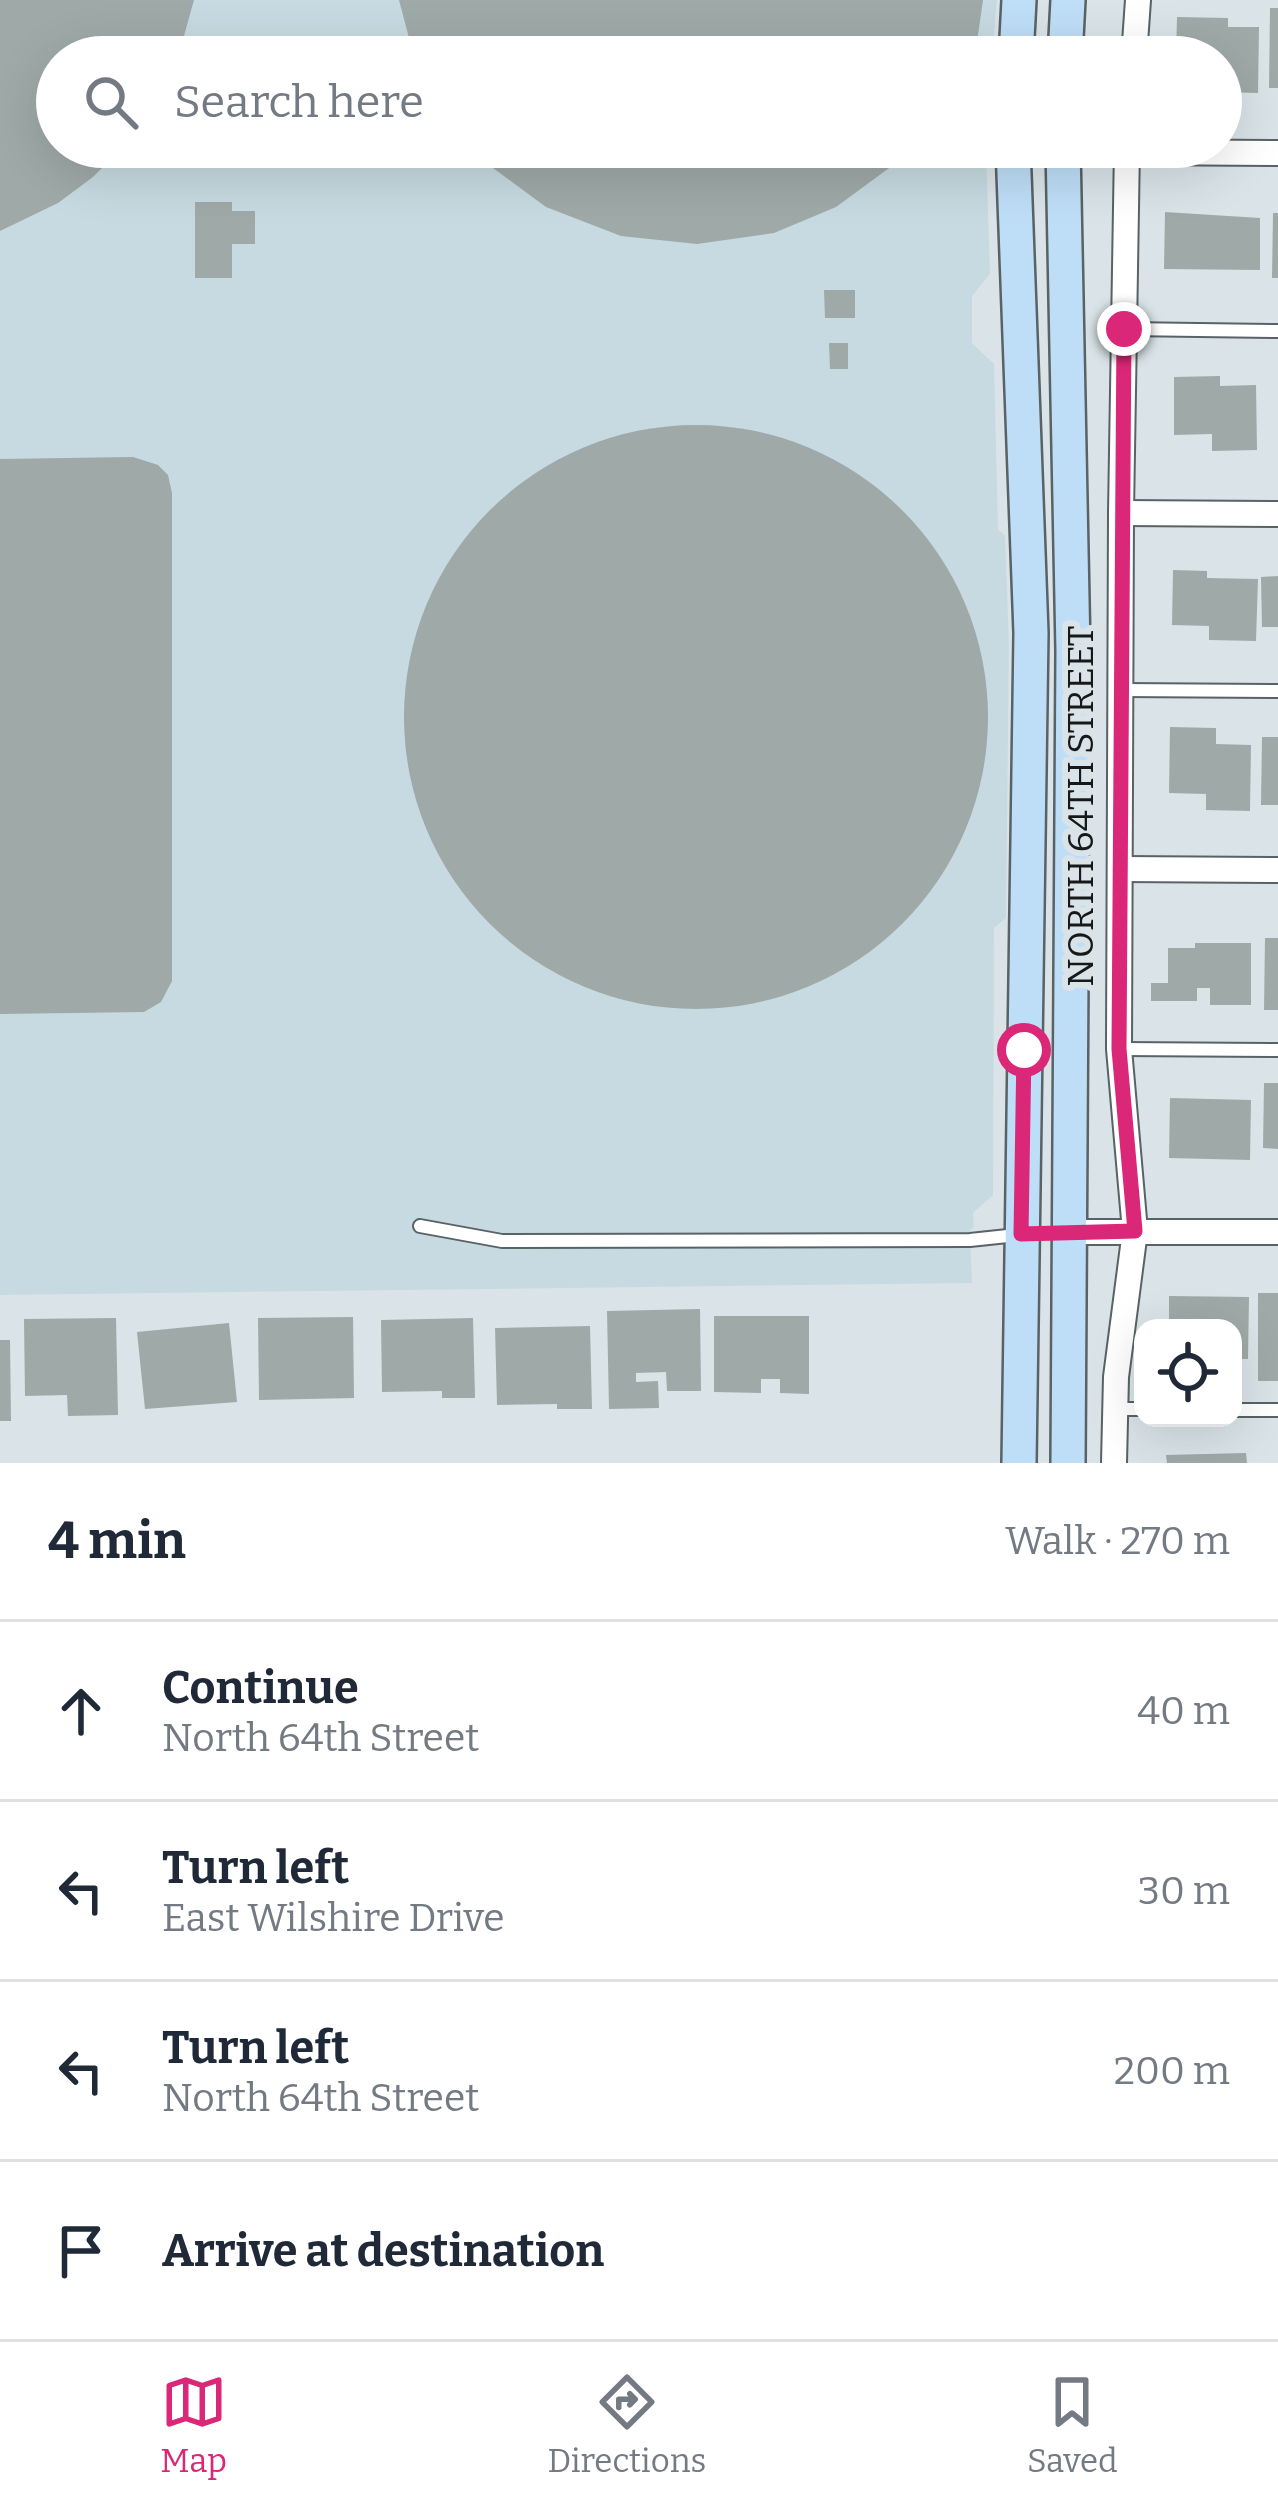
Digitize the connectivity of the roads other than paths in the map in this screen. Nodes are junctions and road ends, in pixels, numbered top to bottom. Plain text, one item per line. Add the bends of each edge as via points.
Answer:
1 (1019, 0) edge
2 (1068, 0) edge
3 (1138, 0) edge
4 (1017, 36) edge
5 (1066, 36) edge
6 (1135, 36) edge
7 (1242, 152) edge
8 (1278, 153) edge
9 (1014, 168) edge
10 (1063, 168) edge
11 (1127, 168) edge
12 (1124, 329) junction
13 (1278, 331) edge
14 (1120, 513) junction
15 (1278, 514) edge
16 (1120, 690) junction
17 (1278, 691) edge
18 (1120, 869) junction
19 (1278, 870) edge
20 (1119, 1049) junction
21 (1278, 1050) edge
22 (420, 1226) dead end
23 (1135, 1231) junction
24 (1070, 1232) junction
25 (1278, 1232) edge
26 (1021, 1234) junction
27 (1113, 1409) junction
28 (1134, 1409) edge
29 (1242, 1410) edge
30 (1278, 1410) edge
31 (1019, 1463) edge
32 (1068, 1463) edge
33 (1114, 1463) edge

1 - 4 main road
2 - 5 main road
3 - 6 street
7 - 8 street
9 - 26 main road, NORTH 64TH STREET via 1031,633
10 - 24 main road, NORTH 64TH STREET
11 - 12 street, NORTH 64TH STREET
12 - 13 lane
12 - 14 street, NORTH 64TH STREET
14 - 15 street
14 - 16 street, NORTH 64TH STREET
16 - 17 lane
16 - 18 street, NORTH 64TH STREET
18 - 19 street
18 - 20 street, NORTH 64TH STREET
20 - 21 lane
20 - 23 street, NORTH 64TH STREET
22 - 26 lane via 502,1241
23 - 24 street
23 - 25 street
23 - 27 street, NORTH 64TH STREET
24 - 26 main road
24 - 32 main road, NORTH 64TH STREET
26 - 31 main road, NORTH 64TH STREET
27 - 28 lane
27 - 33 street, NORTH 64TH STREET
29 - 30 lane

